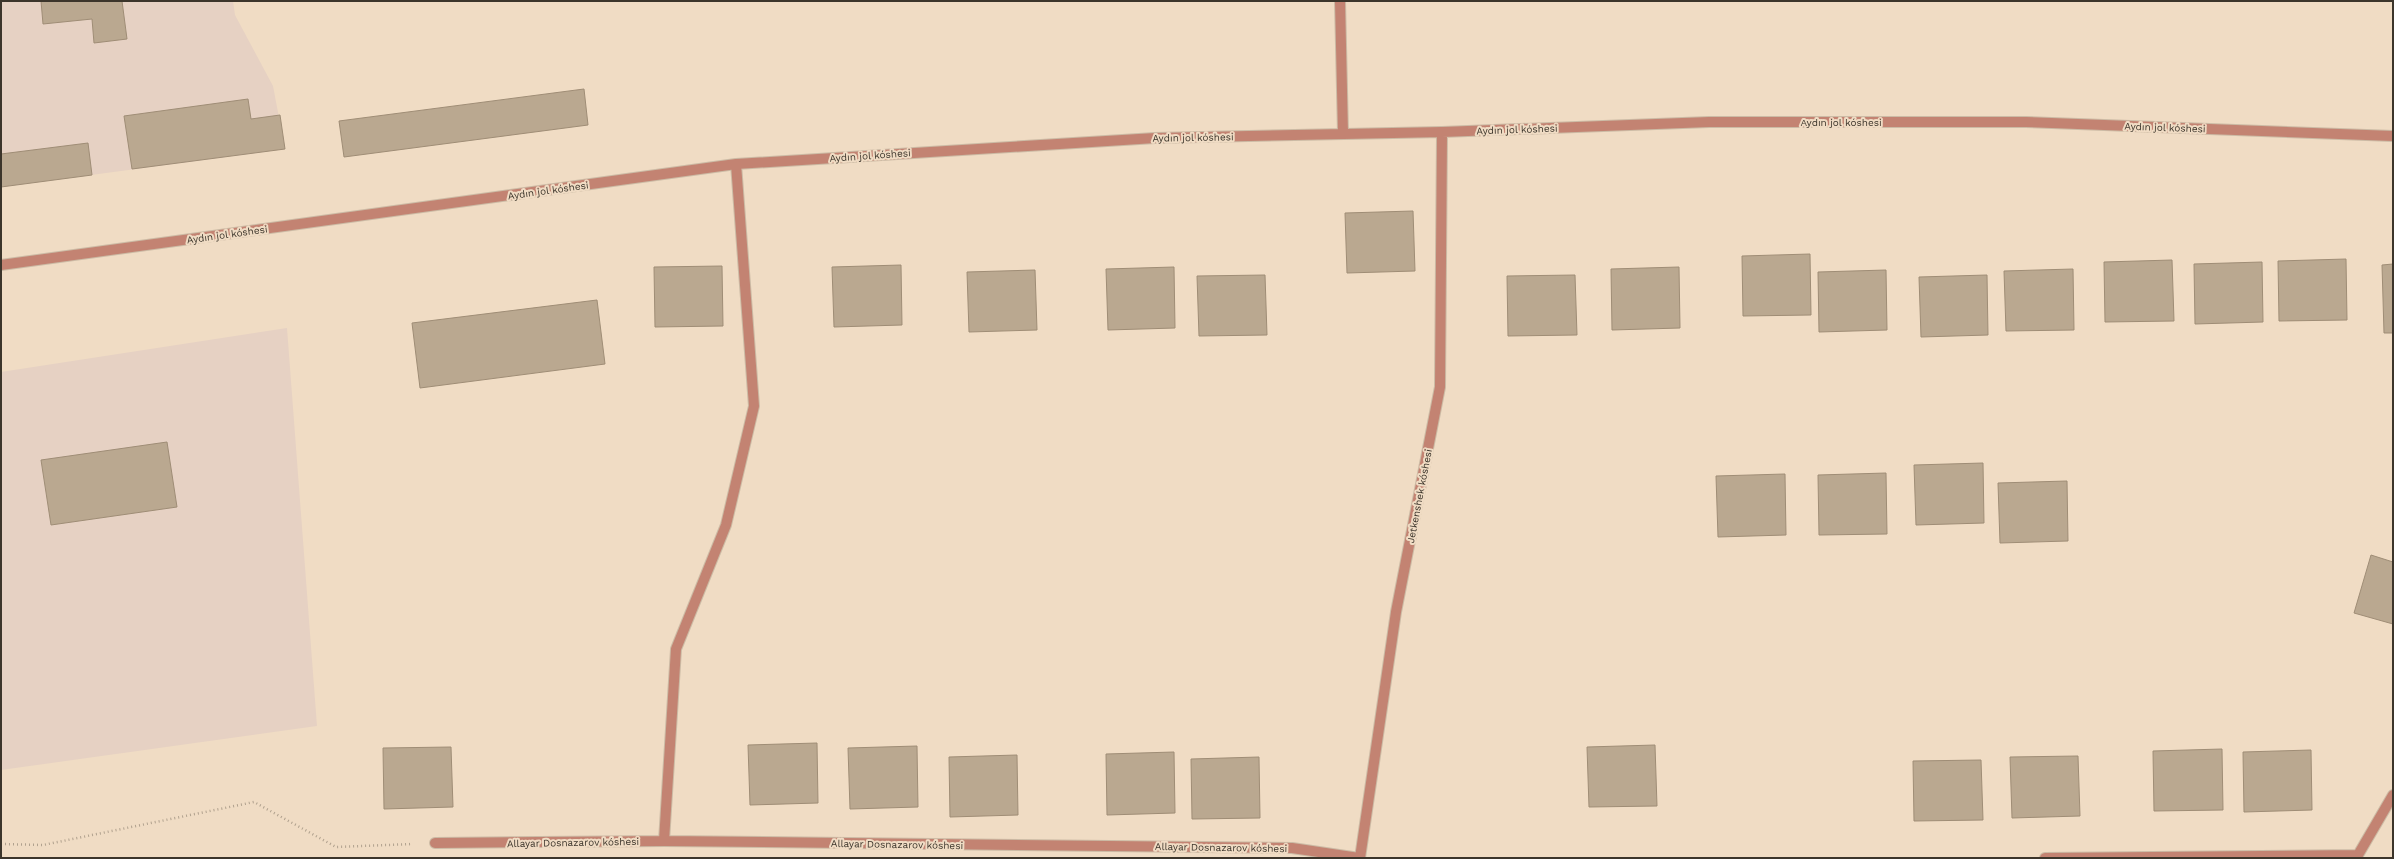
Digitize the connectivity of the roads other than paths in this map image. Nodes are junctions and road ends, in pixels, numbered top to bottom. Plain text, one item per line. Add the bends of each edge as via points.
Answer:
1 (1340, 1) edge
2 (1442, 132) junction
3 (1344, 134) junction
4 (2393, 136) edge
5 (736, 164) junction
6 (1, 265) edge
7 (2393, 795) edge
8 (664, 841) junction
9 (435, 843) road end
10 (1359, 858) edge
11 (2045, 858) edge

1 - 3 street
2 - 3 street, Aydın jol kóshesi
2 - 4 street, Aydın jol kóshesi via 1709,122 2026,122
2 - 10 street, Jetkenshek kóshesi via 1440,387 1396,612
3 - 5 street, Aydın jol kóshesi via 1155,138
5 - 6 street, Aydın jol kóshesi
5 - 8 street via 754,406 726,525 676,649
7 - 11 street via 2358,855
8 - 9 street, Allayar Dosnazarov kóshesi
8 - 10 street, Allayar Dosnazarov kóshesi via 1292,848

